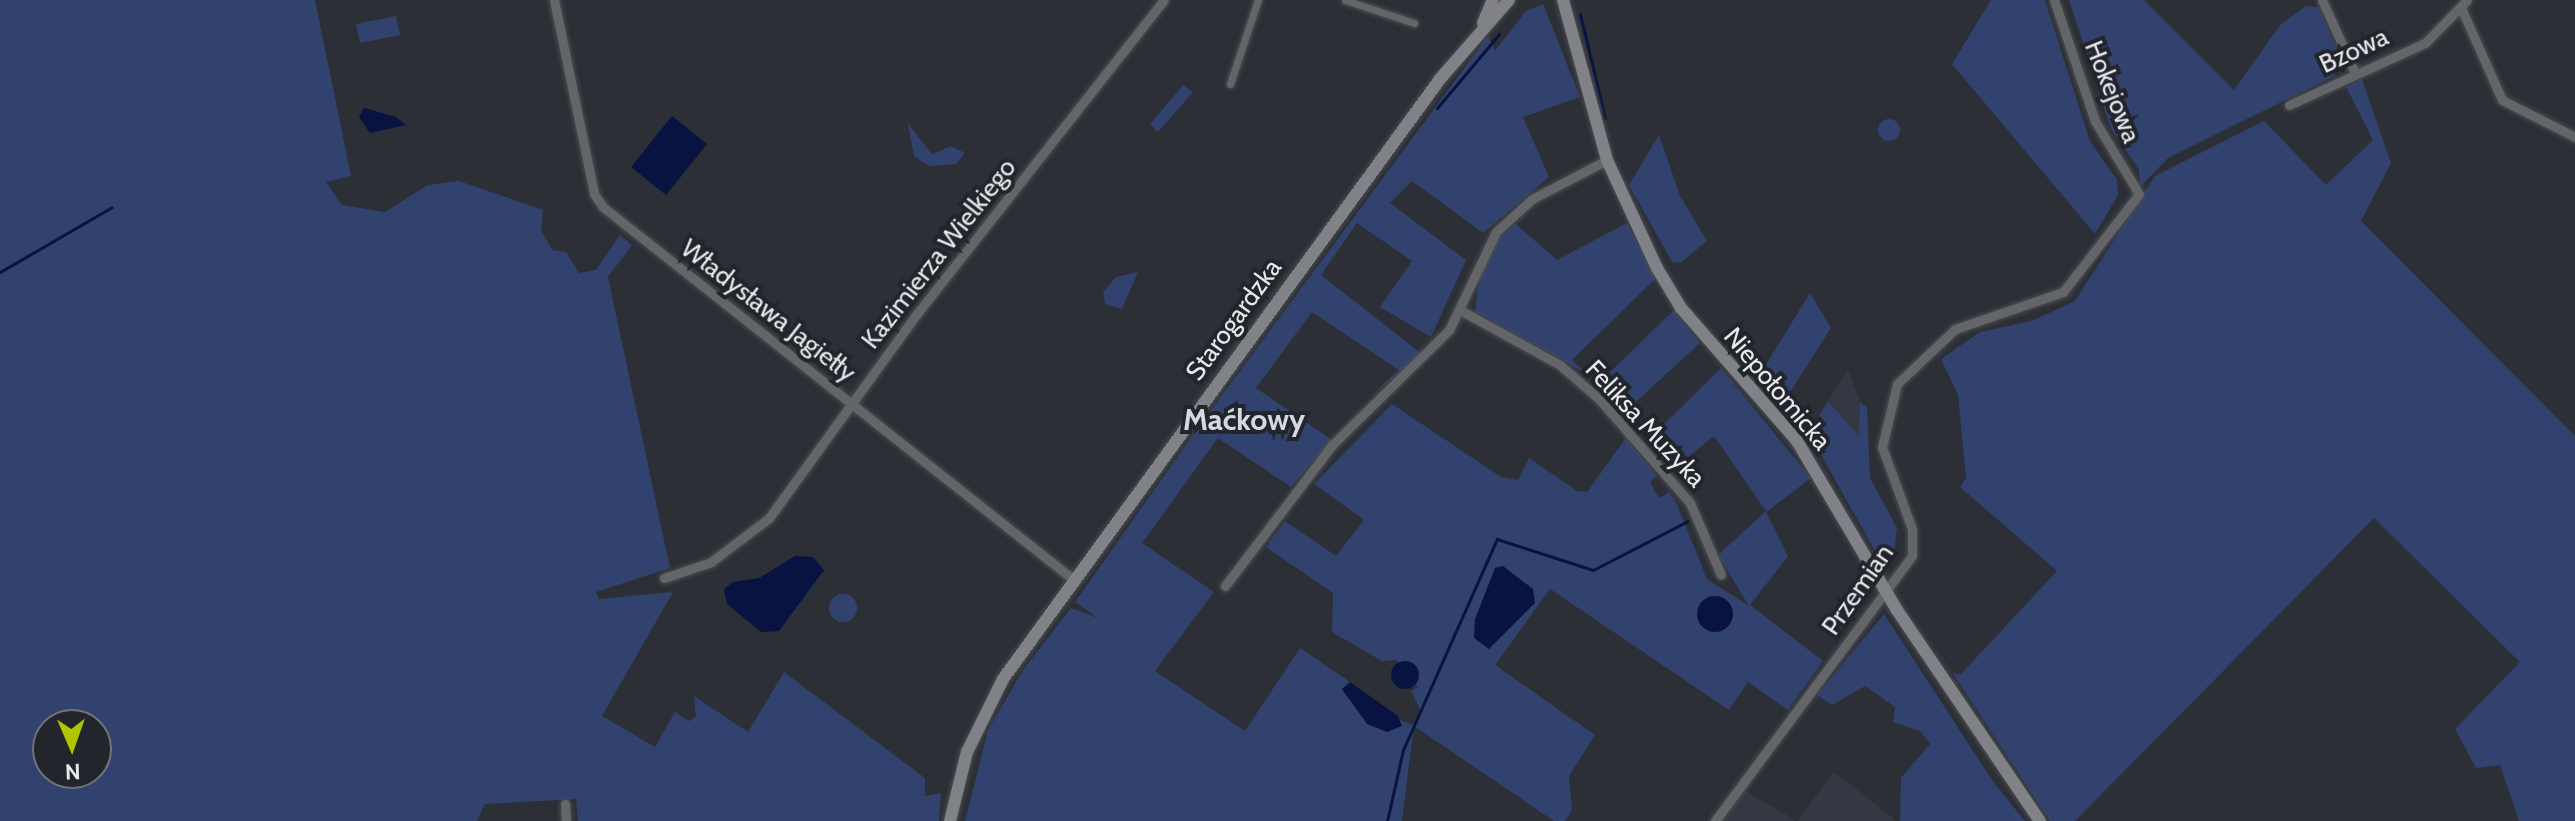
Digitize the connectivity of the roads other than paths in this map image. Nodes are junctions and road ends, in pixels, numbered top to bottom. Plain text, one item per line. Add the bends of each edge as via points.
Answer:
1 (554, 0) edge
2 (1164, 0) edge
3 (1258, 0) edge
4 (1345, 0) edge
5 (1493, 0) edge
6 (1509, 0) edge
7 (1563, 0) edge
8 (2054, 0) edge
9 (2322, 0) edge
10 (2467, 0) edge
11 (2462, 10) junction
12 (1414, 23) dead end
13 (1483, 23) junction
14 (1224, 68) dead end
15 (1234, 72) junction
16 (2355, 73) junction
17 (1230, 84) dead end
18 (2289, 105) dead end
19 (2575, 137) edge
20 (1607, 160) junction
21 (2139, 194) joint
22 (1460, 310) junction
23 (851, 404) junction
24 (1721, 575) dead end
25 (664, 578) dead end
26 (1074, 580) junction
27 (1225, 586) dead end
28 (1886, 593) junction
29 (565, 804) dead end
30 (566, 821) edge
31 (950, 821) edge
32 (1715, 821) edge
33 (2040, 821) edge

1 - 23 street, Władysława Jagiełły via 603,207
2 - 23 street, Kazimierza Wielkiego
3 - 15 street
4 - 12 street
5 - 13 main road, Starogardzka
6 - 13 main road, Starogardzka
7 - 20 main road, Niepołomicka
8 - 21 street, Hokejowa via 2095,121
9 - 16 street
10 - 11 street, Bzowa
11 - 16 street, Bzowa via 2425,43
11 - 19 street via 2502,100
13 - 26 main road, Starogardzka
14 - 15 street
15 - 17 street
16 - 18 street, Bzowa
20 - 22 street via 1515,212 1472,269
20 - 28 main road, Niepołomicka via 1681,308 1797,441
21 - 28 street, Przemian via 2063,292 1955,329 1897,384 1882,447 1914,543
22 - 24 street, Feliksa Muzyka via 1560,365 1599,399 1690,503
22 - 27 street via 1423,360 1332,445
23 - 25 street, Kazimierza Wielkiego via 759,528 711,562
23 - 26 street, Władysława Jagiełły
26 - 31 main road, Starogardzka via 985,712
28 - 32 street, Przemian
28 - 33 main road, Niepołomicka
29 - 30 street

